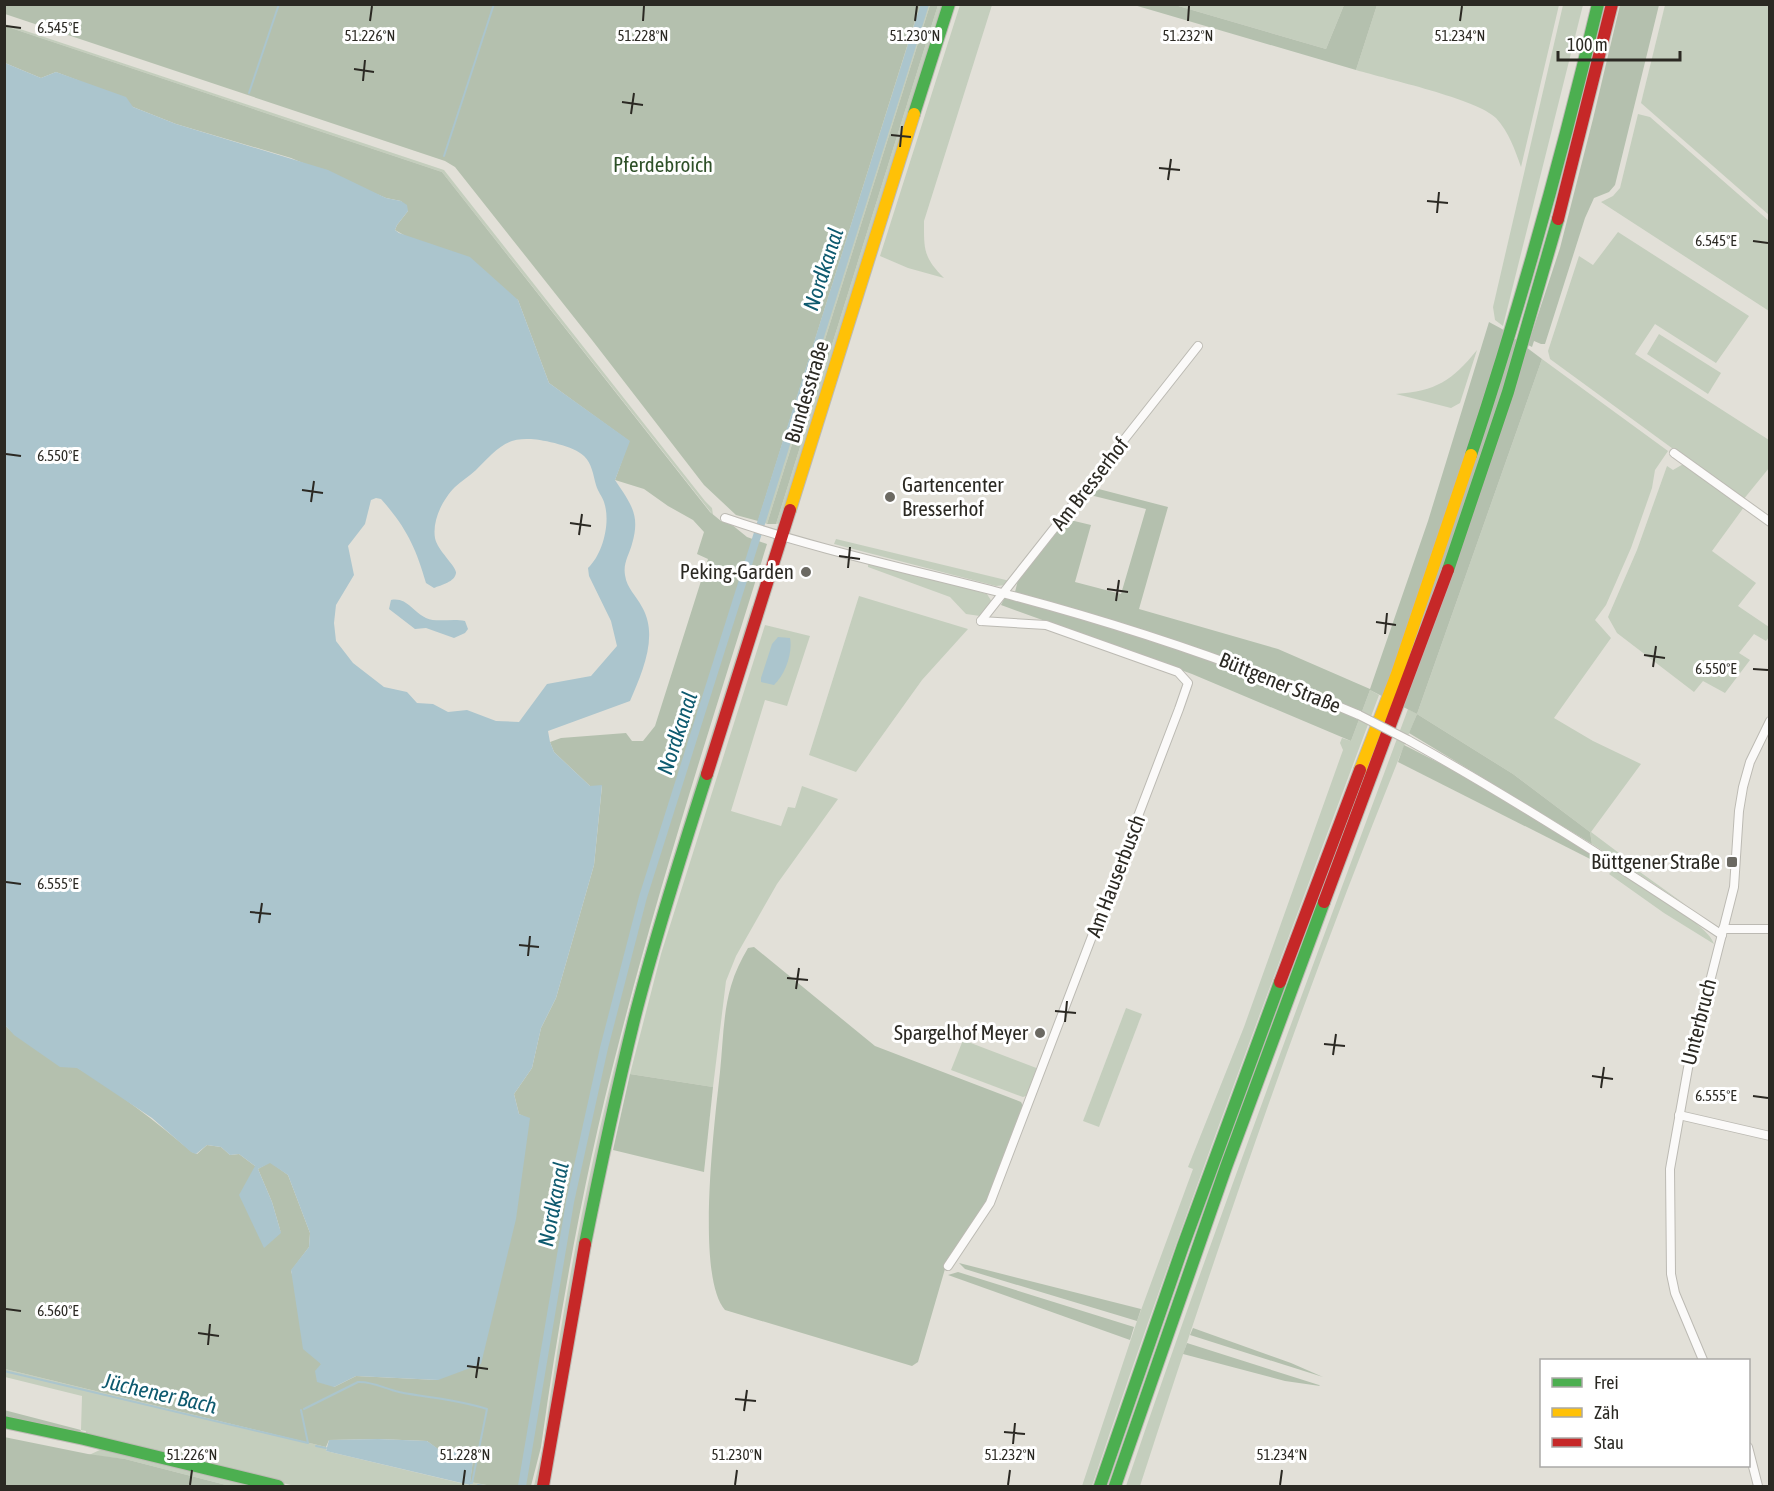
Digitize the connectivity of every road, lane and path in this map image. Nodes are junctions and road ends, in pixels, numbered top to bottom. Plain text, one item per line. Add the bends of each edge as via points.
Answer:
1 (949, 4) edge
2 (1612, 4) edge
3 (1597, 7) edge
4 (1198, 346) dead end
5 (1674, 453) dead end
6 (725, 518) dead end
7 (1770, 522) edge
8 (781, 536) junction
9 (1004, 593) junction
10 (981, 621) joint
11 (1769, 722) edge
12 (1770, 929) edge
13 (1723, 932) junction
14 (1679, 1115) junction
15 (1770, 1136) edge
16 (948, 1266) dead end
17 (1703, 1359) edge
18 (4, 1422) edge
19 (1750, 1451) edge
20 (543, 1485) edge
21 (278, 1486) edge
22 (1100, 1486) edge
23 (1115, 1486) edge
24 (1758, 1486) edge

1 - 8 main road, Bundesstraße
2 - 23 main road via 1529,321 1467,518 1215,1198
3 - 22 main road via 1555,181 1452,516 1202,1193
4 - 9 street, Am Bresserhof
5 - 7 street
6 - 8 street, Büttgener Straße
8 - 9 street, Büttgener Straße
8 - 20 main road, Bundesstraße via 672,886 628,1045 586,1237
9 - 10 street, Am Bresserhof
9 - 13 street, Büttgener Straße, bridge via 1196,651 1359,715 1542,818
10 - 16 street, Am Hauserbusch via 1046,625 1178,672 1188,683 990,1203
11 - 13 street, Unterbruch via 1743,787 1734,887
12 - 13 street
13 - 14 street, Unterbruch
14 - 15 street
14 - 17 street, Unterbruch via 1670,1169 1671,1274
18 - 21 main road
19 - 24 street

